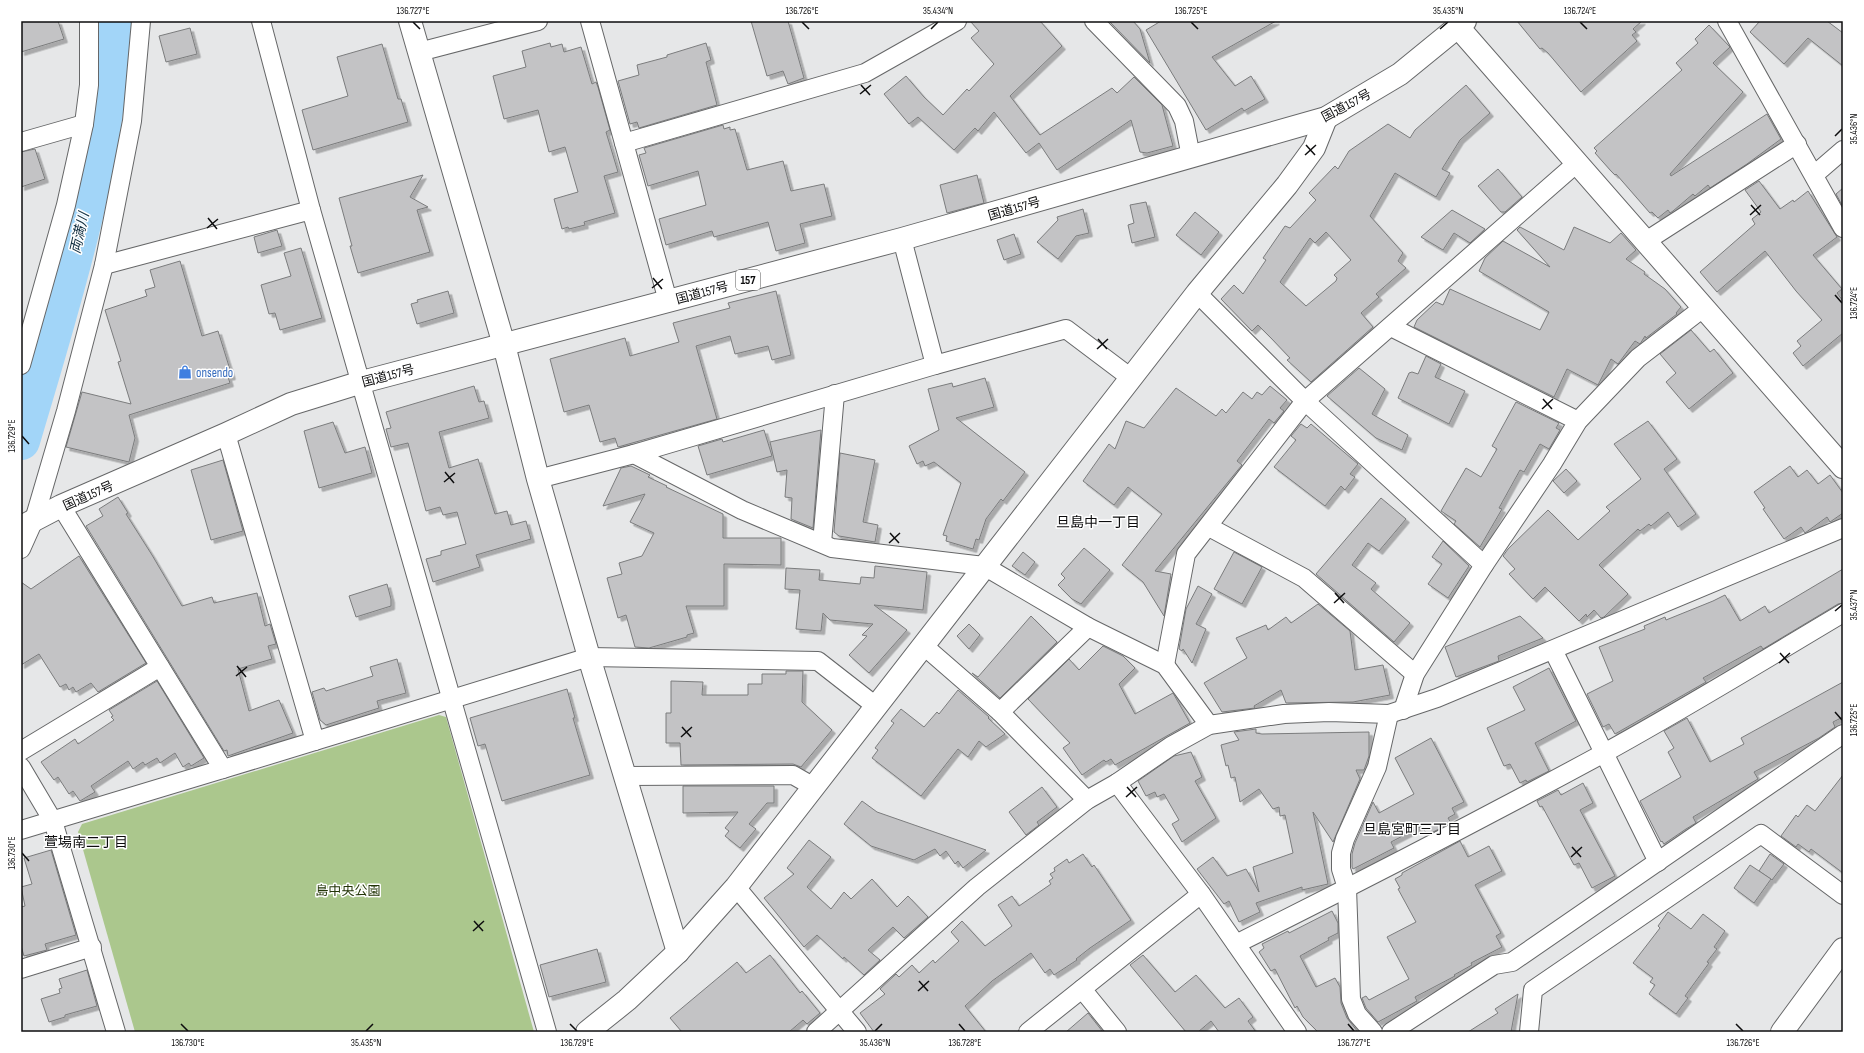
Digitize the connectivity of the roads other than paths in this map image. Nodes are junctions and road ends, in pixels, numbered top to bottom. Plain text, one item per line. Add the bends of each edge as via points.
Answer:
1 (89, 21) edge
2 (141, 21) edge
3 (261, 21) edge
4 (410, 21) edge
5 (538, 21) edge
6 (590, 21) edge
7 (957, 21) edge
8 (1094, 21) edge
9 (1726, 21) edge
10 (1458, 23) edge
11 (419, 52) junction
12 (1326, 118) junction
13 (84, 124) junction
14 (21, 142) edge
15 (624, 143) junction
16 (1797, 144) junction
17 (1843, 150) edge
18 (1191, 158) junction
19 (1578, 162) junction
20 (1814, 175) junction
21 (311, 210) junction
22 (1843, 228) edge
23 (902, 239) junction
24 (1646, 241) junction
25 (104, 265) junction
26 (1197, 293) junction
27 (668, 301) junction
28 (1703, 308) junction
29 (28, 323) edge
30 (1391, 328) junction
31 (504, 346) junction
32 (21, 365) edge
33 (935, 365) junction
34 (1131, 378) junction
35 (362, 382) junction
36 (835, 394) junction
37 (1305, 401) junction
38 (1578, 421) junction
39 (226, 434) junction
40 (634, 454) junction
41 (1843, 467) edge
42 (538, 479) junction
43 (61, 506) junction
44 (27, 524) edge
45 (1209, 526) junction
46 (1843, 528) edge
47 (822, 543) junction
48 (21, 549) edge
49 (1484, 565) junction
50 (984, 566) junction
51 (1843, 613) edge
52 (1088, 627) junction
53 (924, 646) junction
54 (1553, 650) junction
55 (589, 657) junction
56 (1165, 665) junction
57 (160, 667) junction
58 (1415, 674) junction
59 (451, 700) junction
60 (876, 707) junction
61 (1000, 712) junction
62 (1396, 712) junction
63 (1209, 725) junction
64 (1843, 734) edge
65 (315, 741) junction
66 (21, 751) edge
67 (1605, 752) junction
68 (21, 767) edge
69 (223, 769) junction
70 (625, 776) junction
71 (1117, 783) junction
72 (814, 787) junction
73 (1087, 800) junction
74 (53, 821) junction
75 (21, 830) edge
76 (1658, 862) junction
77 (736, 887) junction
78 (1347, 888) junction
79 (1201, 894) junction
80 (1843, 895) edge
81 (1236, 944) junction
82 (92, 947) junction
83 (1843, 949) edge
84 (678, 952) junction
85 (21, 969) edge
86 (1082, 989) junction
87 (840, 1012) junction
88 (116, 1032) edge
89 (547, 1032) edge
90 (587, 1032) edge
91 (816, 1032) edge
92 (857, 1032) edge
93 (1028, 1032) edge
94 (1117, 1032) edge
95 (1297, 1032) edge
96 (1373, 1032) edge
97 (1391, 1032) edge
98 (1529, 1032) edge
99 (1782, 1032) edge

1 - 13 street via 88,85
2 - 25 street via 132,121
3 - 21 street
4 - 11 main road
5 - 11 street
6 - 15 street
7 - 15 street via 865,73
8 - 18 street via 1177,106 1184,121
9 - 16 street
10 - 12 main road, 国道157号 / 157 via 1400,74
10 - 19 main road
11 - 31 main road
12 - 18 main road, 国道157号 / 157
12 - 26 main road via 1314,148 1287,185
13 - 14 street
13 - 29 street via 66,205
15 - 27 street
16 - 20 street
16 - 24 street
17 - 20 street
18 - 23 main road, 国道157号 / 157
19 - 24 main road
19 - 30 street
20 - 22 street
21 - 25 street
21 - 35 street
23 - 27 main road, 国道157号 / 157
23 - 33 street
24 - 28 main road
25 - 44 street via 66,412
26 - 34 main road
26 - 37 street
27 - 31 main road, 国道157号 / 157
28 - 38 street via 1638,358
28 - 41 main road
29 - 32 street
30 - 37 street
30 - 38 street
31 - 35 main road, 国道157号 / 157
31 - 42 main road
33 - 34 street via 1066,329
33 - 36 street
34 - 50 main road
35 - 39 main road, 国道157号 / 157 via 290,404
35 - 59 street
36 - 40 street
36 - 47 street
37 - 45 street
37 - 49 street
38 - 49 street
39 - 43 main road, 国道157号 / 157
39 - 65 street
40 - 42 street
40 - 47 street via 742,510
42 - 55 main road
43 - 44 main road, 国道157号 / 157
43 - 57 street
44 - 48 street
45 - 56 street via 1186,554
45 - 58 street via 1304,578
46 - 54 street
47 - 50 street via 832,548
49 - 58 street
50 - 52 street
50 - 53 main road
51 - 67 street
52 - 56 street
52 - 61 street
53 - 60 main road
53 - 61 street
54 - 62 street via 1437,698
54 - 67 street
55 - 59 street
55 - 60 street via 818,661
55 - 70 main road
56 - 63 street
57 - 66 street
57 - 69 street
58 - 62 street
59 - 65 street
59 - 89 street
60 - 72 main road
61 - 73 street
62 - 63 street via 1284,714
62 - 78 street via 1377,767 1341,853 1341,868
63 - 71 street via 1171,746
64 - 76 street
65 - 69 street
67 - 76 street
67 - 78 street
68 - 74 street
69 - 74 street
70 - 72 street via 793,775
70 - 84 main road
71 - 73 street
71 - 79 street
72 - 77 main road
73 - 87 street via 977,888
74 - 75 street
74 - 82 street
76 - 97 street via 1512,962 1494,965
77 - 84 main road
77 - 87 street
78 - 81 street
78 - 96 street via 1351,999 1357,1014
79 - 81 street
79 - 86 street
80 - 98 street via 1761,834 1533,990
81 - 95 street
82 - 85 street
82 - 88 street
83 - 99 main road
84 - 90 main road via 627,1000
86 - 93 street
86 - 94 street
87 - 91 street
87 - 92 street

